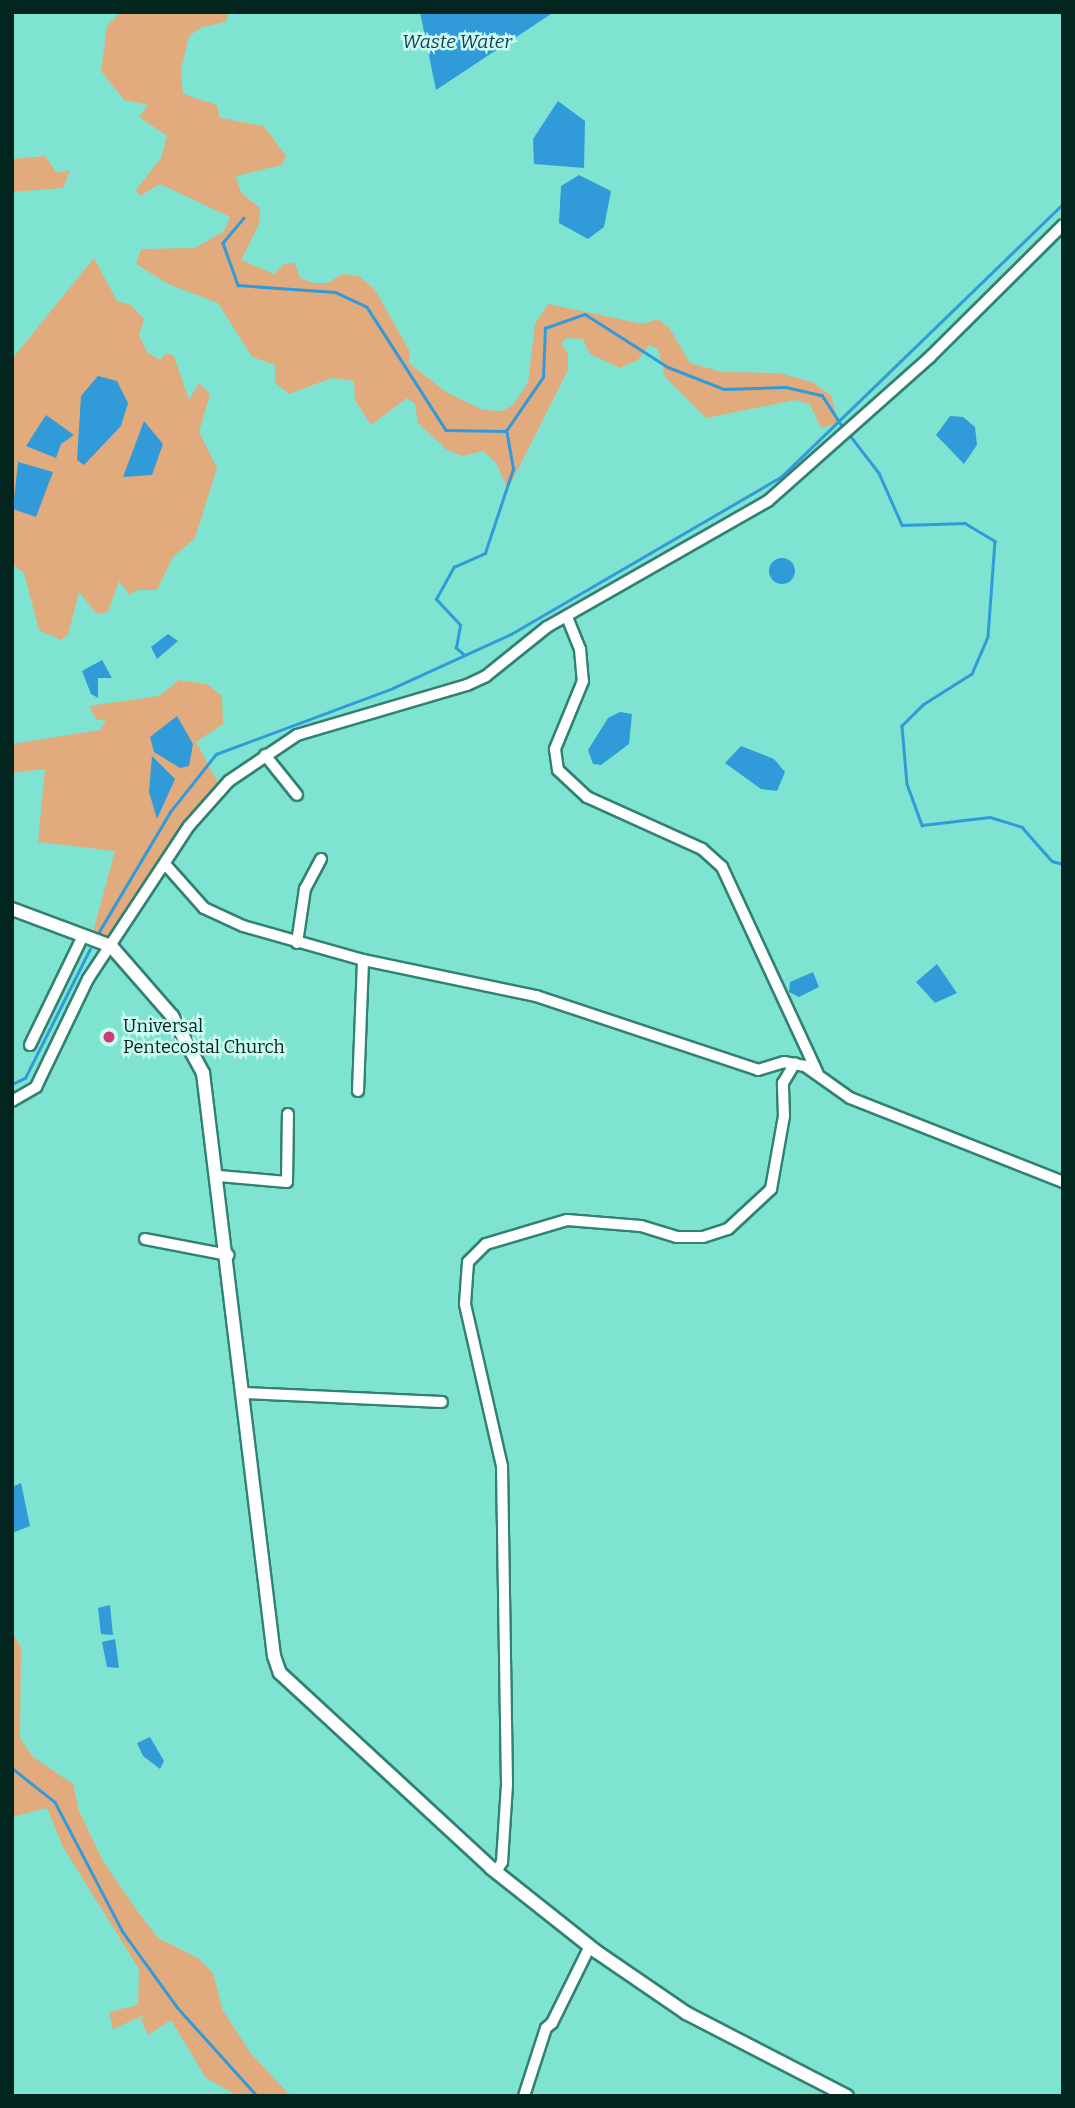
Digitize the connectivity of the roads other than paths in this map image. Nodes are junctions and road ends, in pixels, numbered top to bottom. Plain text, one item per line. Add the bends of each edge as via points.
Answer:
1 (1063, 225) edge
2 (566, 617) junction
3 (265, 755) junction
4 (297, 795) dead end
5 (321, 859) dead end
6 (165, 864) junction
7 (12, 909) edge
8 (83, 936) junction
9 (297, 943) junction
10 (111, 946) junction
11 (362, 960) junction
12 (30, 1045) dead end
13 (794, 1063) junction
14 (817, 1073) junction
15 (358, 1091) dead end
16 (12, 1101) edge
17 (288, 1115) dead end
18 (219, 1176) junction
19 (1063, 1182) edge
20 (145, 1239) dead end
21 (228, 1255) junction
22 (244, 1393) junction
23 (442, 1402) dead end
24 (496, 1872) junction
25 (590, 1946) junction
26 (524, 2096) edge
27 (847, 2096) edge

1 - 2 street via 930,357 785,490
2 - 3 street via 467,685 297,735
2 - 14 street via 580,649 583,681 555,749 558,770 587,797 702,849 722,867
3 - 4 street
3 - 6 street via 209,800
5 - 9 street via 305,889
6 - 9 street via 216,915
6 - 10 street
7 - 8 street
8 - 10 street
8 - 12 street
9 - 11 street
10 - 16 street via 85,986 46,1073 29,1093
10 - 18 street via 145,981 195,1053 210,1102
11 - 13 street via 536,996 758,1070
11 - 15 street
13 - 14 street
13 - 24 street via 782,1085 785,1116 771,1189 728,1229 703,1237 677,1237 641,1226 567,1220 486,1244 468,1262 465,1304 502,1466 507,1772 503,1858
14 - 19 street via 850,1098
17 - 18 street via 287,1182
18 - 21 street
20 - 21 street
21 - 22 street
22 - 23 street
22 - 24 street via 274,1656 280,1673
24 - 25 street
25 - 26 street via 546,2028
25 - 27 street via 686,2013

